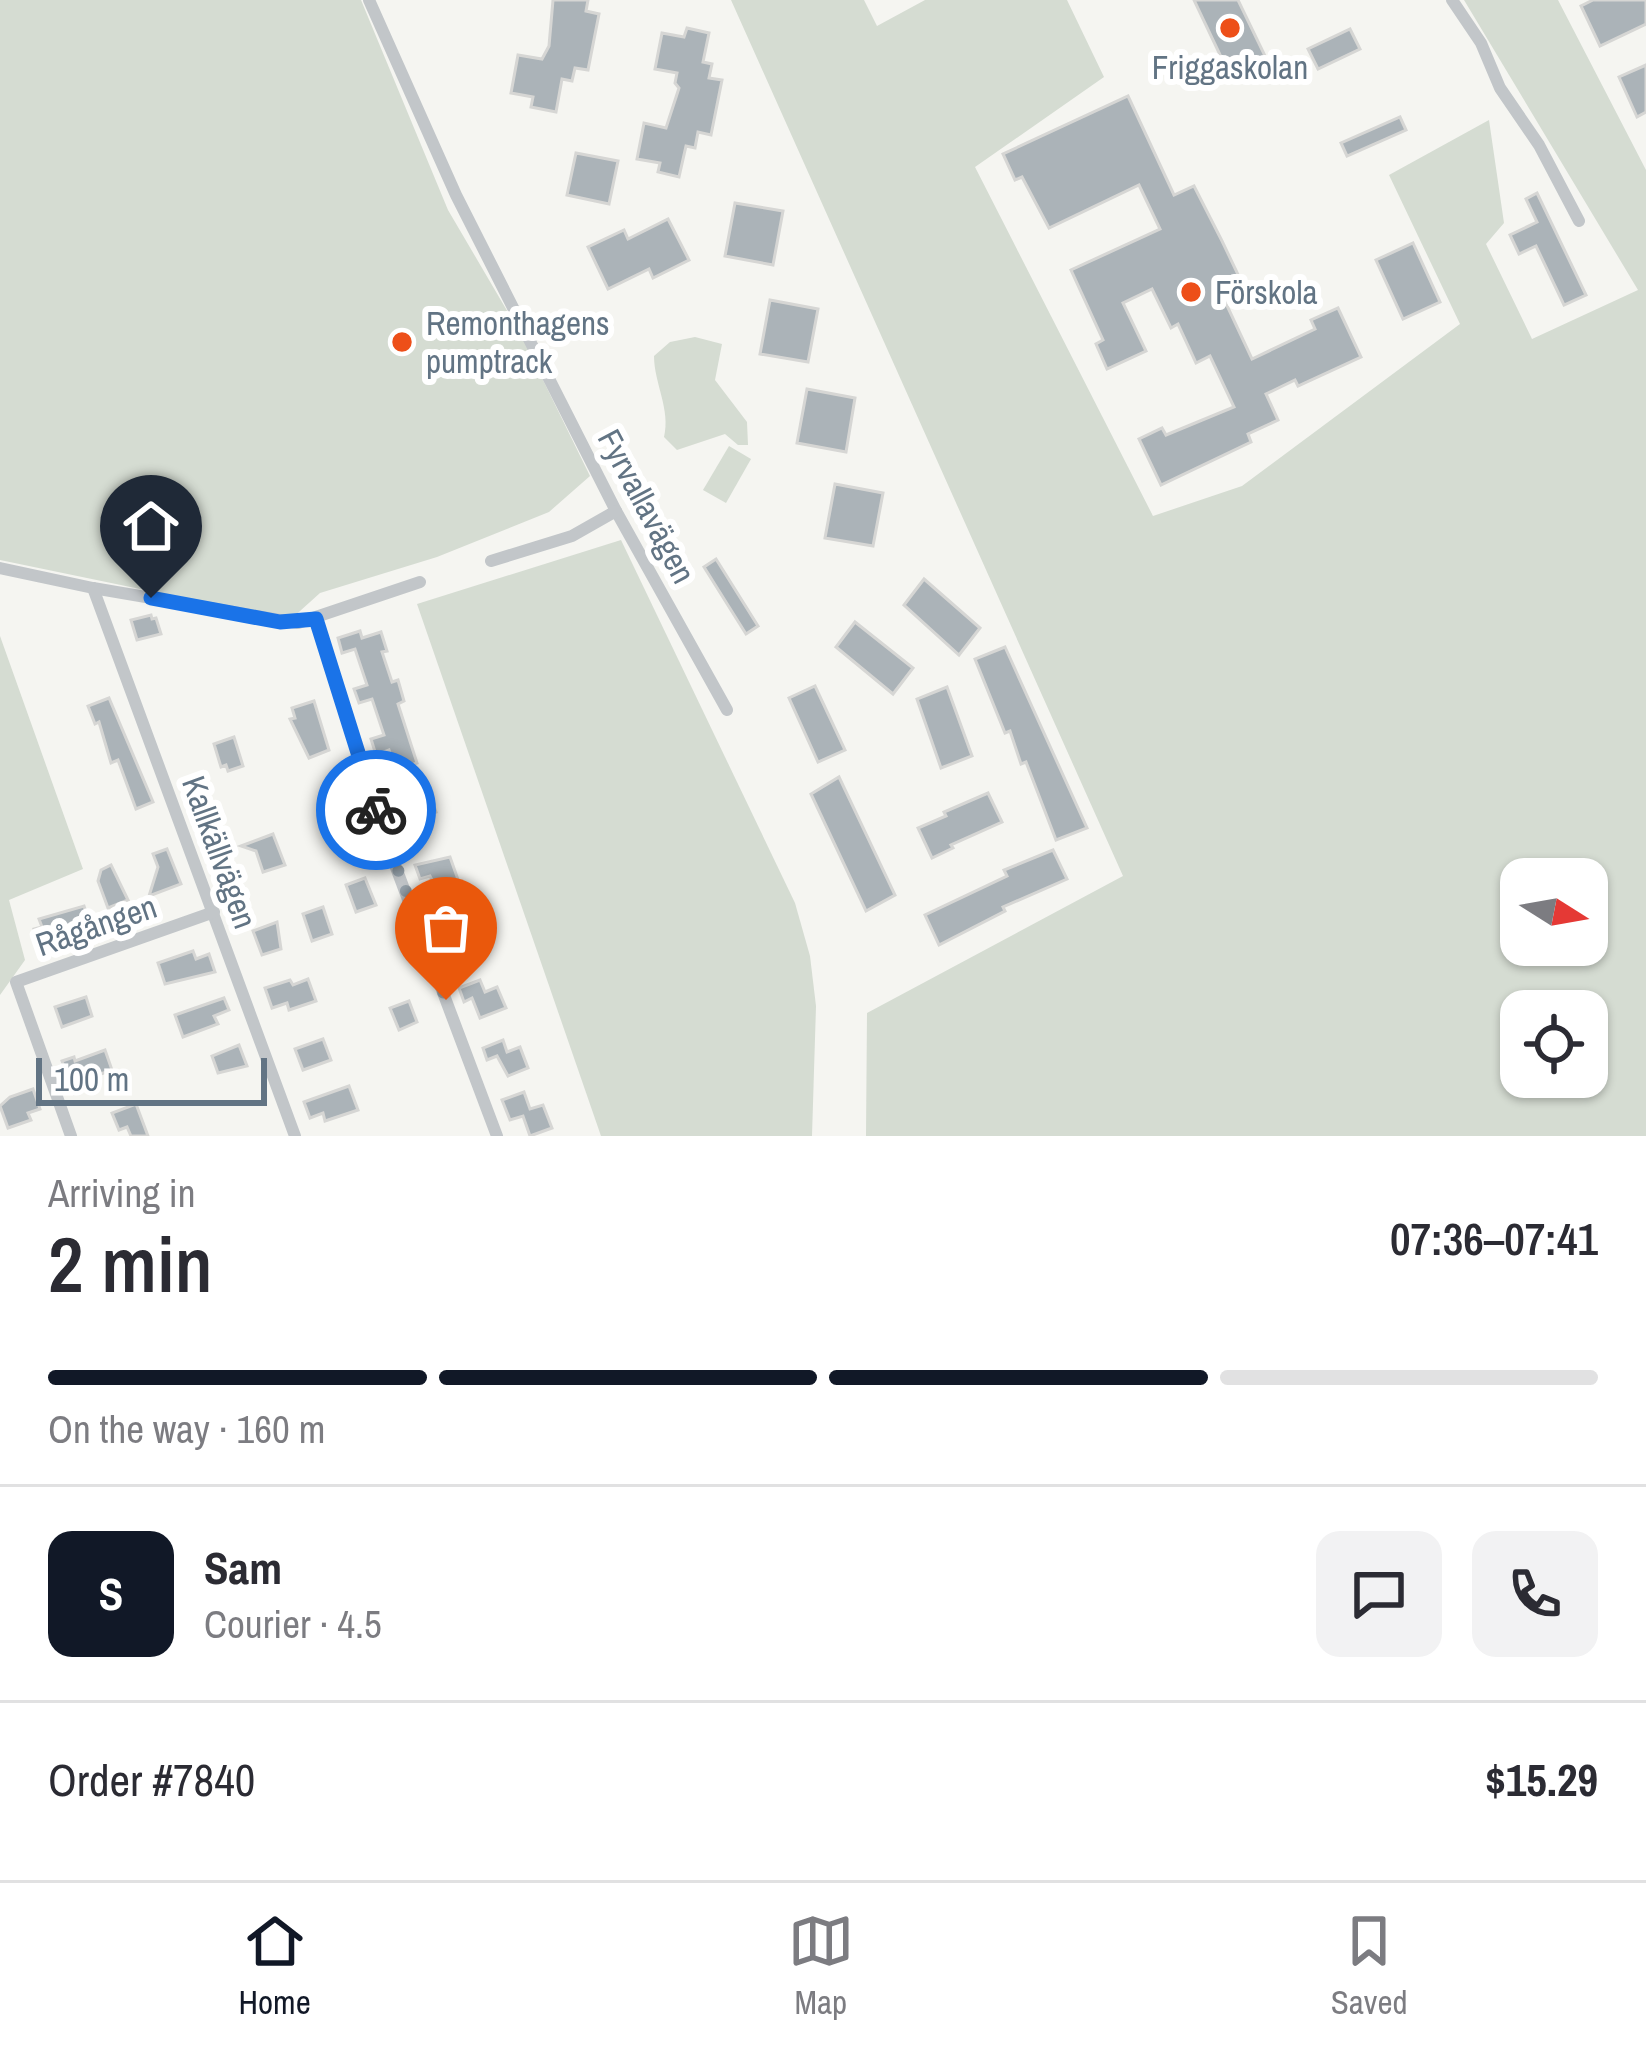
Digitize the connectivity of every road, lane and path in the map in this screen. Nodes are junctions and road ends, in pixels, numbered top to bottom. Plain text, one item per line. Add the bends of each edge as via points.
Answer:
1 (369, 0) edge
2 (1452, 0) edge
3 (1579, 221) dead end
4 (616, 511) junction
5 (491, 561) dead end
6 (0, 568) edge
7 (420, 582) dead end
8 (93, 588) junction
9 (316, 619) junction
10 (727, 710) dead end
11 (214, 911) junction
12 (71, 1136) edge
13 (295, 1136) edge
14 (497, 1136) edge

1 - 4 street, Fyrvallavägen via 434,152
2 - 3 street
4 - 5 street via 572,536
4 - 10 street, Fyrvallavägen
6 - 8 street
7 - 9 street
8 - 9 street via 280,622
8 - 11 street, Kallkällvägen
9 - 14 street via 388,849
11 - 12 street, Rågången via 16,982
11 - 13 street, Kallkällvägen

